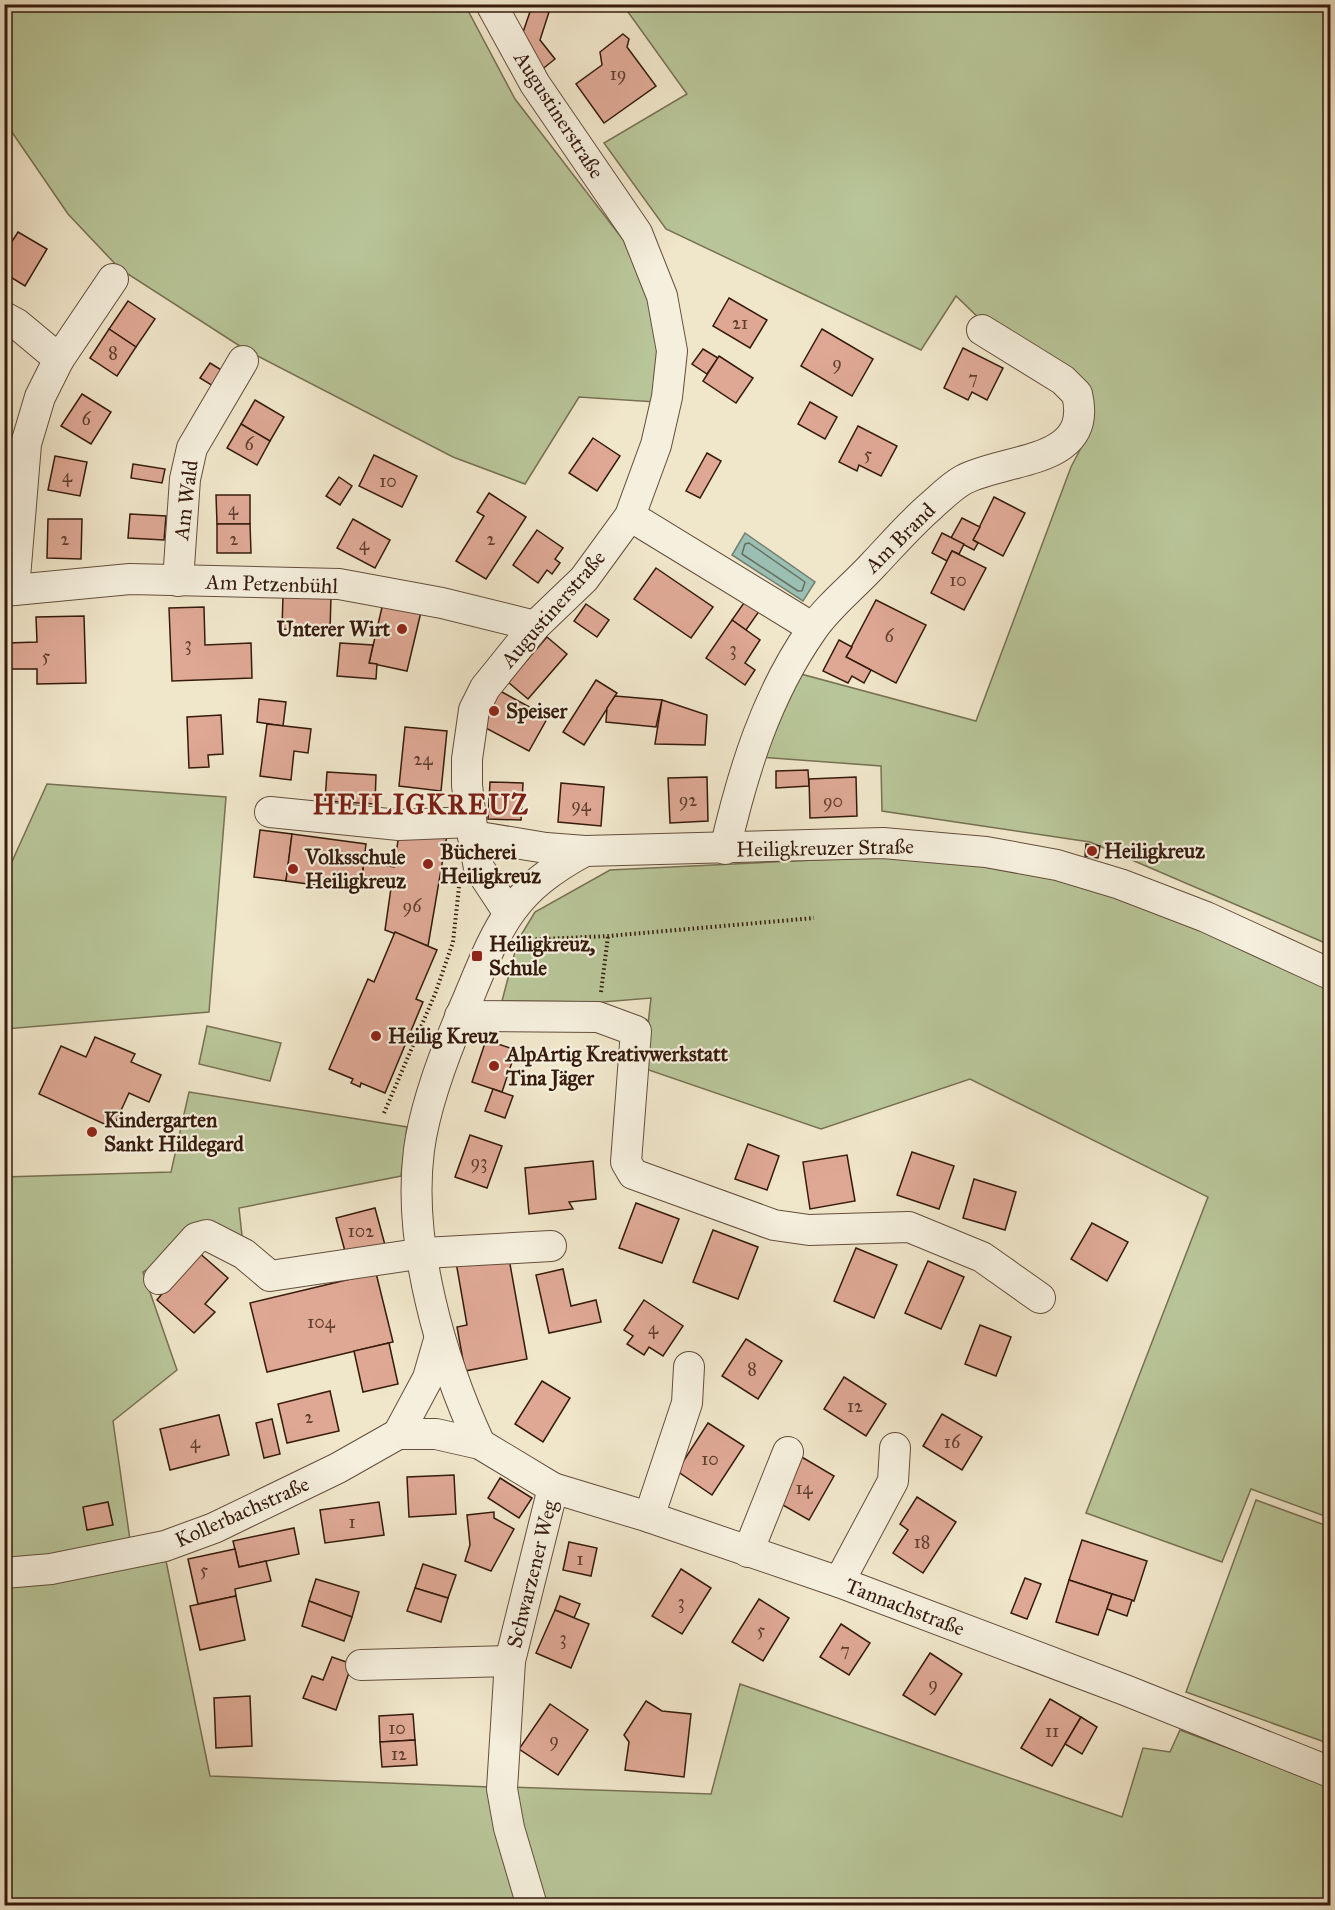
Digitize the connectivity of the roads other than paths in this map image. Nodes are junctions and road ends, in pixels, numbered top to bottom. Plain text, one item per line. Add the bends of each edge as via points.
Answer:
1 (491, 4) edge
2 (113, 279) dead end
3 (4, 317) edge
4 (982, 330) dead end
5 (59, 359) junction
6 (243, 361) dead end
7 (15, 445) edge
8 (630, 516) junction
9 (178, 581) junction
10 (9, 590) edge
11 (535, 626) junction
12 (813, 628) junction
13 (270, 812) dead end
14 (472, 829) junction
15 (725, 849) junction
16 (585, 851) junction
17 (508, 912) junction
18 (1330, 974) edge
19 (460, 1016) junction
20 (551, 1246) dead end
21 (424, 1253) junction
22 (159, 1279) dead end
23 (1040, 1298) dead end
24 (440, 1340) junction
25 (689, 1367) dead end
26 (398, 1434) junction
27 (480, 1444) junction
28 (895, 1448) dead end
29 (788, 1452) dead end
30 (554, 1488) junction
31 (649, 1517) junction
32 (748, 1552) junction
33 (4, 1573) edge
34 (839, 1582) junction
35 (510, 1661) junction
36 (361, 1665) dead end
37 (1330, 1772) edge
38 (532, 1905) edge

1 - 8 street, Augustinerstraße via 535,84 637,233 662,296 672,351 667,397 656,445
2 - 5 street
3 - 5 street
4 - 12 street, Am Brand via 1063,380 1077,394 1080,418 1075,433 1062,446 1039,456 962,480 913,522
5 - 7 street
6 - 9 street, Am Wald via 192,448 185,479
7 - 10 street
8 - 11 street, Augustinerstraße via 584,579
8 - 12 street
9 - 10 street, Am Petzenbühl via 130,579
9 - 11 street, Am Petzenbühl via 339,584 442,603
11 - 14 street, Augustinerstraße via 485,688 474,710 467,759
12 - 15 street, Am Brand via 761,723
13 - 14 street, Heiligkreuzer Straße
14 - 16 street, Heiligkreuzer Straße
14 - 17 street via 479,868
15 - 16 street, Heiligkreuzer Straße
15 - 18 street, Heiligkreuzer Straße via 883,843 986,852 1057,866 1120,884 1206,917
16 - 17 street, Heiligkreuzer Straße via 555,867
17 - 19 street, Heiligkreuzer Straße
19 - 21 street, Heiligkreuzer Straße via 425,1120 419,1150 417,1208
19 - 23 street via 598,1017 636,1031 626,1162 633,1174 774,1225 809,1230 909,1227 982,1257
20 - 21 street
21 - 22 street via 270,1276 244,1254 207,1235 196,1238
21 - 24 street, Heiligkreuzer Straße
24 - 26 street, Heiligkreuzer Straße via 428,1378
24 - 27 street via 457,1395
25 - 31 street via 687,1403
26 - 27 street, Tannachstraße via 436,1434
26 - 33 street, Kollerbachstraße via 214,1528 165,1546 51,1569
27 - 30 street, Tannachstraße
28 - 34 street via 893,1481
29 - 32 street
30 - 31 street, Tannachstraße
30 - 35 street, Schwarzener Weg
31 - 32 street, Tannachstraße
32 - 34 street, Tannachstraße
34 - 37 street, Tannachstraße
35 - 36 street, Schwarzener Weg
35 - 38 street, Schwarzener Weg via 502,1789

